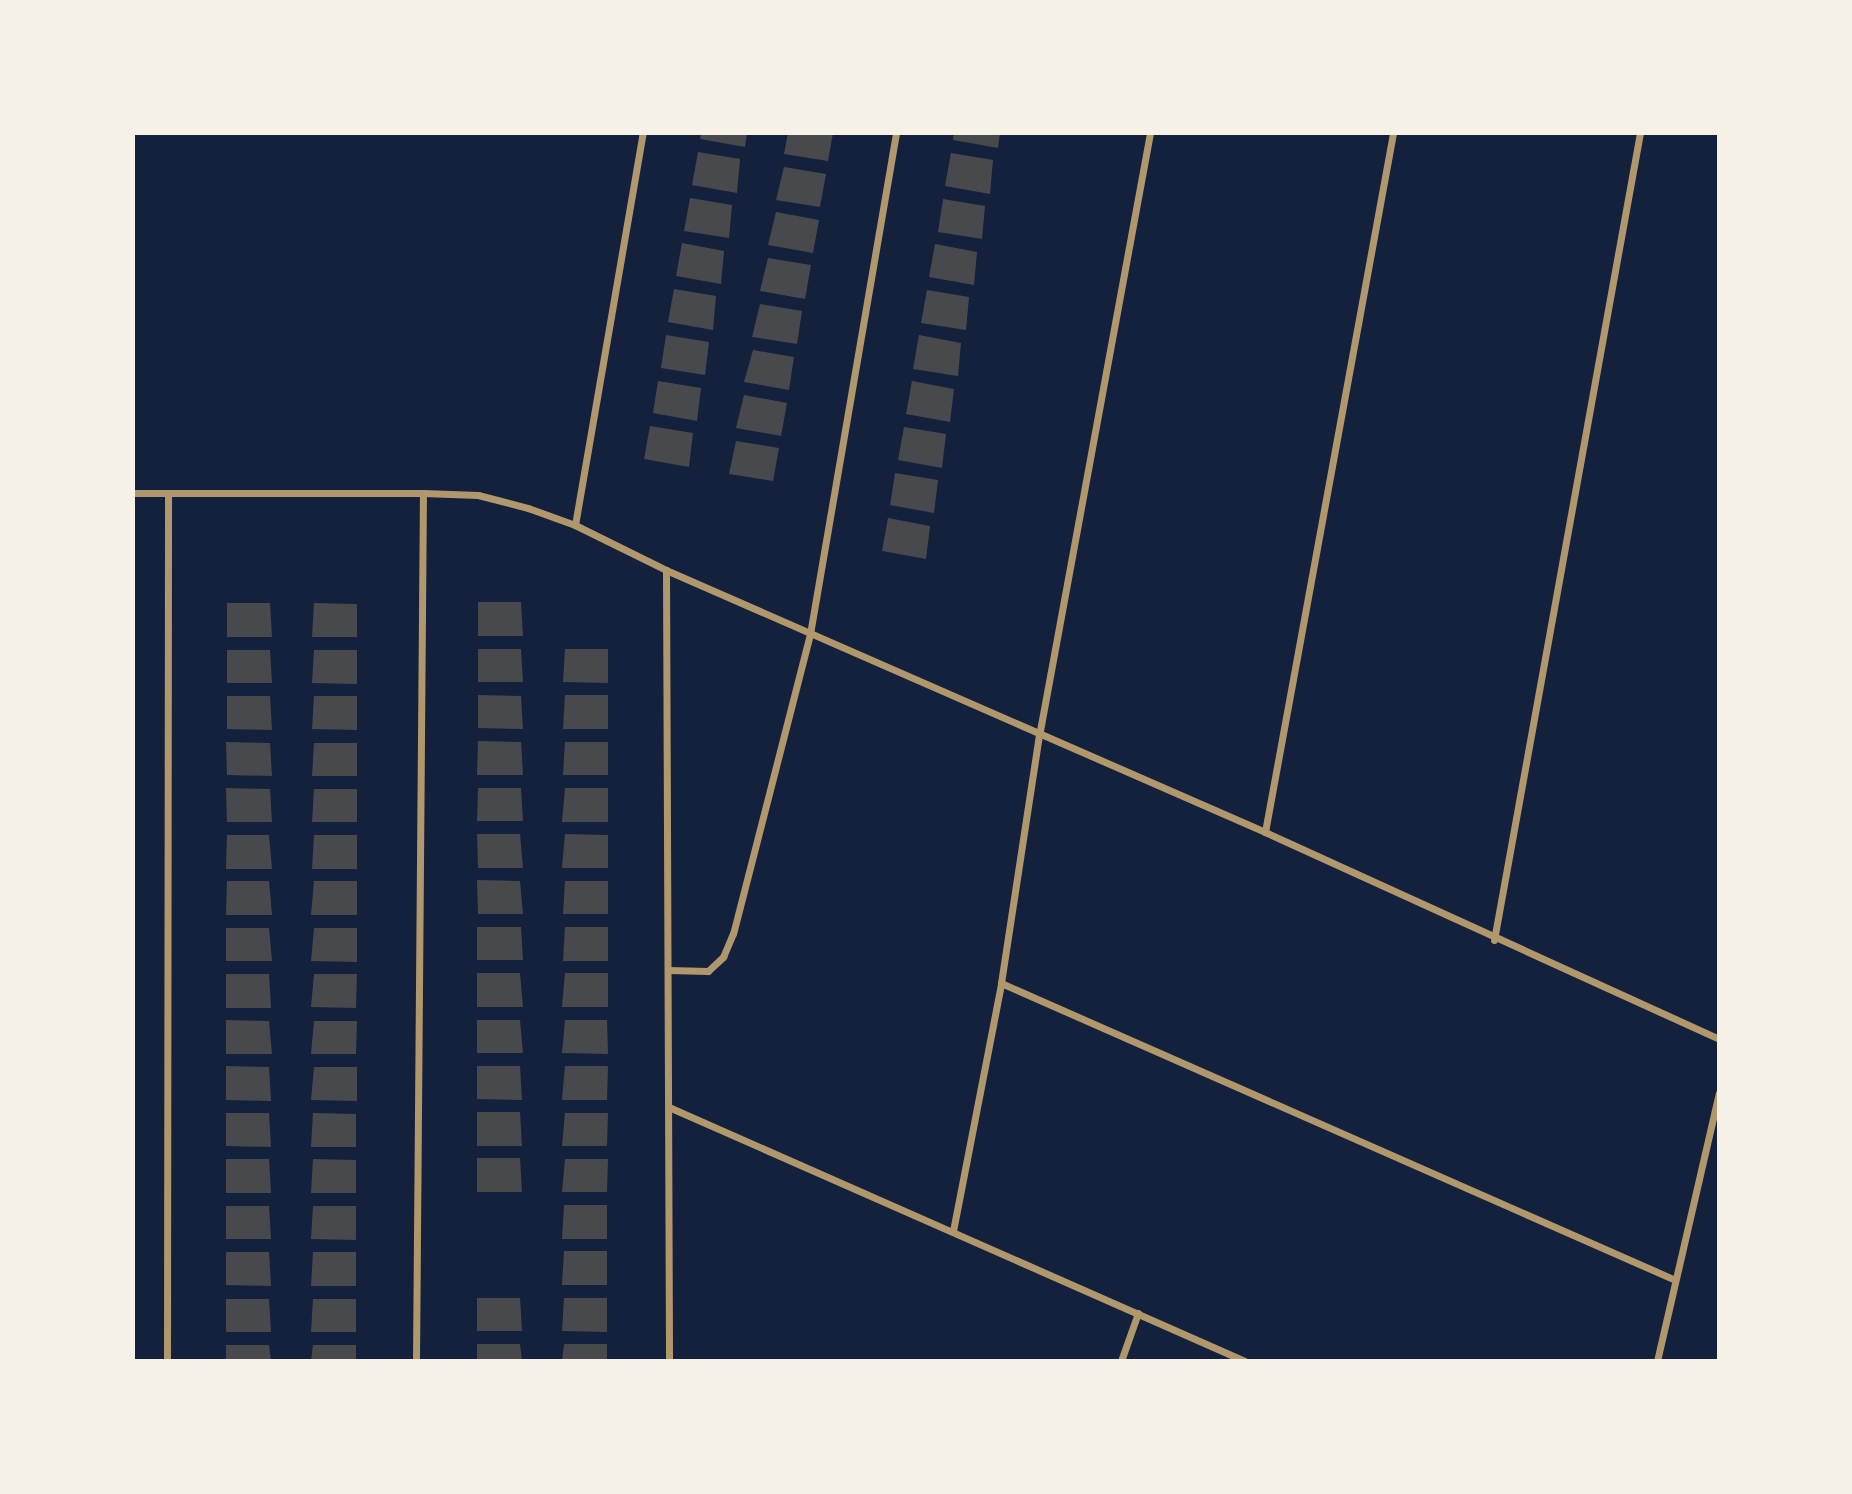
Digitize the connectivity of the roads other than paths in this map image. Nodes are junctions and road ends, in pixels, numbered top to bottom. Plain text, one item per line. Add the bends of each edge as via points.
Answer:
1 (643, 133) edge
2 (896, 133) edge
3 (1150, 133) edge
4 (1393, 133) edge
5 (1640, 133) edge
6 (133, 493) edge
7 (423, 493) junction
8 (168, 494) junction
9 (575, 525) junction
10 (666, 570) junction
11 (810, 634) junction
12 (1039, 736) junction
13 (1265, 832) junction
14 (1494, 940) junction
15 (668, 970) junction
16 (1001, 983) junction
17 (1719, 1039) edge
18 (1719, 1093) edge
19 (671, 1108) junction
20 (953, 1231) junction
21 (1673, 1279) junction
22 (1138, 1313) junction
23 (167, 1361) edge
24 (416, 1361) edge
25 (669, 1361) edge
26 (1121, 1361) edge
27 (1245, 1361) edge
28 (1657, 1361) edge

1 - 9 street
2 - 11 street
3 - 12 street
4 - 13 street
5 - 14 street
6 - 8 street
7 - 8 street
7 - 9 street via 478,495
7 - 24 street
8 - 23 street
9 - 10 street
10 - 11 street
10 - 15 street
11 - 12 street
11 - 15 street via 730,945 708,971
12 - 13 street
12 - 16 street
13 - 14 street
14 - 17 street
15 - 19 street
16 - 20 street
16 - 21 street
18 - 21 street
19 - 20 street
19 - 25 street
20 - 22 street
21 - 28 street
22 - 26 street
22 - 27 street

